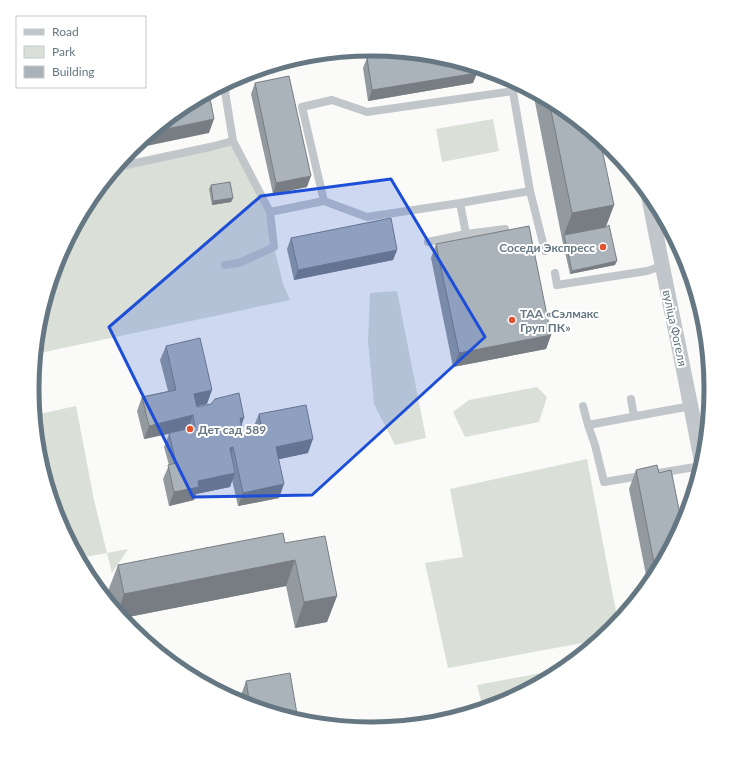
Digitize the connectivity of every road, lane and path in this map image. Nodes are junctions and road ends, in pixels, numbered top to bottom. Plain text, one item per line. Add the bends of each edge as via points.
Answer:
1 (225, 91) edge
2 (513, 91) joint
3 (232, 141) junction
4 (126, 165) edge
5 (530, 191) junction
6 (324, 201) junction
7 (460, 203) junction
8 (651, 209) edge
9 (270, 212) junction
10 (505, 229) edge
11 (466, 234) junction
12 (428, 242) dead end
13 (545, 251) dead end
14 (225, 265) dead end
15 (662, 266) junction
16 (555, 273) dead end
17 (631, 399) dead end
18 (583, 406) dead end
19 (691, 406) junction
20 (634, 416) junction
21 (588, 425) junction
22 (699, 448) edge
23 (695, 466) edge

1 - 3 lane
2 - 5 lane
2 - 6 lane via 367,112 332,100 302,107
3 - 4 lane
3 - 9 lane
5 - 7 lane
5 - 13 lane
6 - 7 lane via 367,217
6 - 9 lane
7 - 11 lane
8 - 15 street, вуліца Фогеля
9 - 14 lane via 274,247 240,263
10 - 11 lane
11 - 12 lane
15 - 16 lane via 647,271 557,285
15 - 19 street, вуліца Фогеля
17 - 20 lane
18 - 21 lane
19 - 20 lane
19 - 22 street, вуліца Фогеля
20 - 21 lane
21 - 23 lane via 604,482

